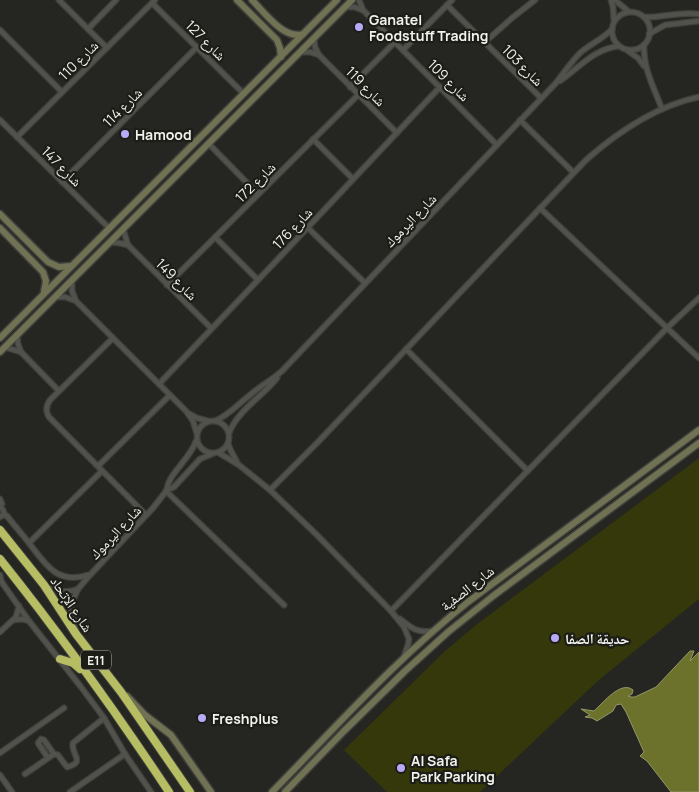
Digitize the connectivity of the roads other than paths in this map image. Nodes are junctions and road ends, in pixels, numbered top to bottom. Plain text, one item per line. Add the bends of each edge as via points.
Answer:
1 (59, 0) edge
2 (116, 0) edge
3 (237, 0) edge
4 (252, 0) edge
5 (337, 0) edge
6 (359, 0) edge
7 (452, 0) edge
8 (535, 0) edge
9 (613, 0) edge
10 (154, 1) edge
11 (351, 1) edge
12 (447, 4) junction
13 (345, 8) junction
14 (363, 10) junction
15 (264, 12) junction
16 (629, 12) junction
17 (699, 14) edge
18 (644, 17) junction
19 (256, 19) junction
20 (699, 21) edge
21 (614, 22) junction
22 (88, 29) junction
23 (612, 29) junction
24 (0, 30) edge
25 (304, 33) junction
26 (649, 34) junction
27 (314, 38) junction
28 (395, 42) junction
29 (485, 42) junction
30 (644, 45) junction
31 (619, 46) junction
32 (197, 47) junction
33 (107, 48) junction
34 (403, 50) junction
35 (627, 50) junction
36 (300, 52) junction
37 (319, 55) junction
38 (281, 57) junction
39 (646, 69) junction
40 (555, 84) junction
41 (350, 87) junction
42 (440, 87) junction
43 (62, 92) junction
44 (244, 94) junction
45 (358, 95) junction
46 (699, 96) edge
47 (541, 98) junction
48 (232, 106) junction
49 (662, 109) junction
50 (239, 113) junction
51 (0, 120) edge
52 (520, 120) junction
53 (397, 133) junction
54 (17, 137) junction
55 (313, 139) junction
56 (209, 144) junction
57 (497, 144) junction
58 (573, 172) junction
59 (353, 179) junction
60 (62, 182) junction
61 (258, 194) junction
62 (540, 208) junction
63 (0, 214) edge
64 (116, 221) junction
65 (0, 228) edge
66 (109, 228) junction
67 (308, 228) junction
68 (123, 229) junction
69 (215, 237) junction
70 (110, 242) junction
71 (128, 245) junction
72 (39, 253) junction
73 (32, 260) junction
74 (71, 266) junction
75 (72, 280) junction
76 (258, 280) junction
77 (366, 283) junction
78 (167, 284) junction
79 (44, 293) junction
80 (54, 298) junction
81 (699, 298) edge
82 (76, 301) junction
83 (211, 328) junction
84 (667, 328) junction
85 (17, 335) junction
86 (0, 338) edge
87 (113, 338) junction
88 (406, 349) junction
89 (2, 350) edge
90 (20, 352) junction
91 (699, 358) edge
92 (282, 371) junction
93 (159, 384) junction
94 (59, 391) junction
95 (170, 395) junction
96 (186, 411) junction
97 (212, 421) junction
98 (699, 430) edge
99 (229, 433) junction
100 (197, 436) junction
101 (699, 443) edge
102 (228, 444) junction
103 (219, 453) junction
104 (212, 454) junction
105 (239, 465) junction
106 (98, 466) junction
107 (102, 471) junction
108 (528, 471) junction
109 (270, 490) junction
110 (166, 491) junction
111 (0, 499) edge
112 (0, 506) edge
113 (146, 515) junction
114 (2, 516) edge
115 (0, 530) edge
116 (29, 543) junction
117 (0, 559) edge
118 (0, 575) edge
119 (90, 575) junction
120 (44, 585) junction
121 (78, 589) junction
122 (19, 606) junction
123 (284, 606) dead end
124 (393, 613) junction
125 (14, 620) junction
126 (30, 621) junction
127 (432, 631) junction
128 (0, 632) edge
129 (76, 634) junction
130 (403, 658) junction
131 (60, 659) junction
132 (94, 683) junction
133 (121, 692) junction
134 (64, 708) dead end
135 (104, 718) junction
136 (0, 753) edge
137 (54, 754) junction
138 (126, 754) junction
139 (48, 758) junction
140 (25, 774) dead end
141 (0, 775) edge
142 (12, 792) edge
143 (70, 792) edge
144 (151, 792) edge
145 (170, 792) edge
146 (190, 792) edge
147 (211, 792) edge
148 (272, 792) edge
149 (285, 792) edge

1 - 22 street
2 - 22 street
3 - 19 main road
4 - 15 main road
5 - 25 main road
6 - 14 street, شارع 109
7 - 12 street
8 - 29 street
9 - 16 street
9 - 21 street
10 - 32 street, شارع 127
10 - 33 street, شارع 110
11 - 13 main road
12 - 29 street, شارع 103
12 - 34 street
13 - 14 street
13 - 27 main road
14 - 28 street, شارع 109
15 - 19 main road
15 - 25 main road via 286,33
16 - 18 street
16 - 21 street
17 - 18 street
18 - 26 street via 649,25
19 - 38 main road via 276,40
20 - 26 street via 665,25
21 - 23 street
22 - 33 street
23 - 31 street
23 - 40 street, شارع اليرموك via 580,53
24 - 43 street
25 - 38 main road
26 - 30 street
27 - 36 main road
27 - 37 street, شارع 119
28 - 34 street, شارع 109
28 - 41 street
29 - 47 street, شارع 103
30 - 35 street
30 - 39 street
31 - 35 street
31 - 40 street, شارع اليرموك via 598,52
32 - 44 street, شارع 127
32 - 60 street, شارع 114
33 - 43 street, شارع 110
34 - 42 street, شارع 109
35 - 39 street
36 - 37 street
36 - 50 main road
37 - 41 street, شارع 119
38 - 44 main road
39 - 49 street
40 - 47 street, شارع اليرموك
41 - 45 street, شارع 119
42 - 53 street, شارع 176
42 - 57 street, شارع 109
43 - 54 street, شارع 110
44 - 48 main road
45 - 53 street, شارع 119
45 - 55 street, شارع 172
46 - 49 street
47 - 52 street, شارع اليرموك
48 - 50 main road via 232,111
48 - 64 main road
49 - 58 street via 615,136
50 - 56 main road
51 - 54 street, شارع 147
52 - 57 street, شارع اليرموك
52 - 58 street
53 - 59 street, شارع 176
54 - 60 street, شارع 147
55 - 59 street
55 - 61 street, شارع 172
56 - 61 street
56 - 68 main road
57 - 77 street, شارع اليرموك
58 - 62 street
59 - 67 street, شارع 176
60 - 66 street, شارع 147
61 - 69 street, شارع 172
62 - 84 street
62 - 88 street
63 - 72 main road
64 - 66 main road
64 - 68 main road
65 - 73 main road
66 - 74 main road
67 - 76 street, شارع 176
67 - 77 street
68 - 70 main road
68 - 71 street, شارع 149
69 - 76 street
69 - 78 street, شارع 172
70 - 71 street
70 - 75 main road
71 - 78 street, شارع 149
72 - 73 main road via 36,260
72 - 74 main road via 54,265
73 - 79 main road via 44,276
74 - 79 main road
75 - 80 main road
75 - 82 street
76 - 83 street, شارع 176
77 - 92 street, شارع اليرموك
78 - 83 street, شارع 149
79 - 86 main road
80 - 82 street
80 - 85 main road
81 - 84 street
82 - 87 street
83 - 93 street, شارع 176
84 - 91 street
84 - 108 street
85 - 89 main road
85 - 90 street
87 - 93 street
87 - 94 street
88 - 108 street
88 - 109 street
89 - 90 street
90 - 94 street
92 - 97 street, شارع اليرموك via 225,416
92 - 99 street, شارع اليرموك via 236,419
93 - 95 street
94 - 106 street via 46,407 47,414
95 - 96 street
95 - 106 street
96 - 97 street via 197,418
96 - 100 street
97 - 99 street via 224,425
97 - 100 street via 202,426
98 - 127 main road, شارع الصفية
99 - 102 street
100 - 104 street via 200,447
100 - 110 street, شارع اليرموك via 192,452 168,481
101 - 149 main road, شارع الصفية via 448,632 398,677
102 - 103 street
102 - 105 street
103 - 104 street
103 - 105 street
104 - 110 street, شارع اليرموك via 200,459 174,487
105 - 109 street
106 - 107 street
107 - 113 street
107 - 116 street
108 - 124 street
109 - 124 street
110 - 113 street, شارع اليرموك
110 - 123 street
111 - 112 street
112 - 114 street
113 - 119 street, شارع اليرموك
114 - 116 street via 8,518
115 - 120 highway, شارع الإتحاد / E11
116 - 119 street via 56,574 73,578
117 - 132 highway, شارع الإتحاد / E11
118 - 122 street via 0,580
119 - 121 street, شارع اليرموك
120 - 121 street via 66,593
120 - 129 highway, شارع الإتحاد / E11
121 - 129 street, شارع اليرموك via 71,608
122 - 125 street
122 - 126 street
124 - 127 street via 412,629
124 - 130 street via 409,638
125 - 126 street
125 - 128 street
126 - 131 street
127 - 130 main road, شارع الصفية
129 - 133 highway, شارع الإتحاد / E11
130 - 148 main road, شارع الصفية
131 - 132 highway via 73,663
131 - 135 street
132 - 145 highway, شارع الإتحاد / E11
133 - 146 highway, شارع الإتحاد / E11
133 - 147 main road via 171,735
134 - 136 street
135 - 137 street via 73,742 72,748 78,758 75,764 67,767
135 - 138 street
137 - 139 street
137 - 139 street via 41,739 38,743
138 - 143 street
138 - 144 street
139 - 140 street
141 - 142 street

